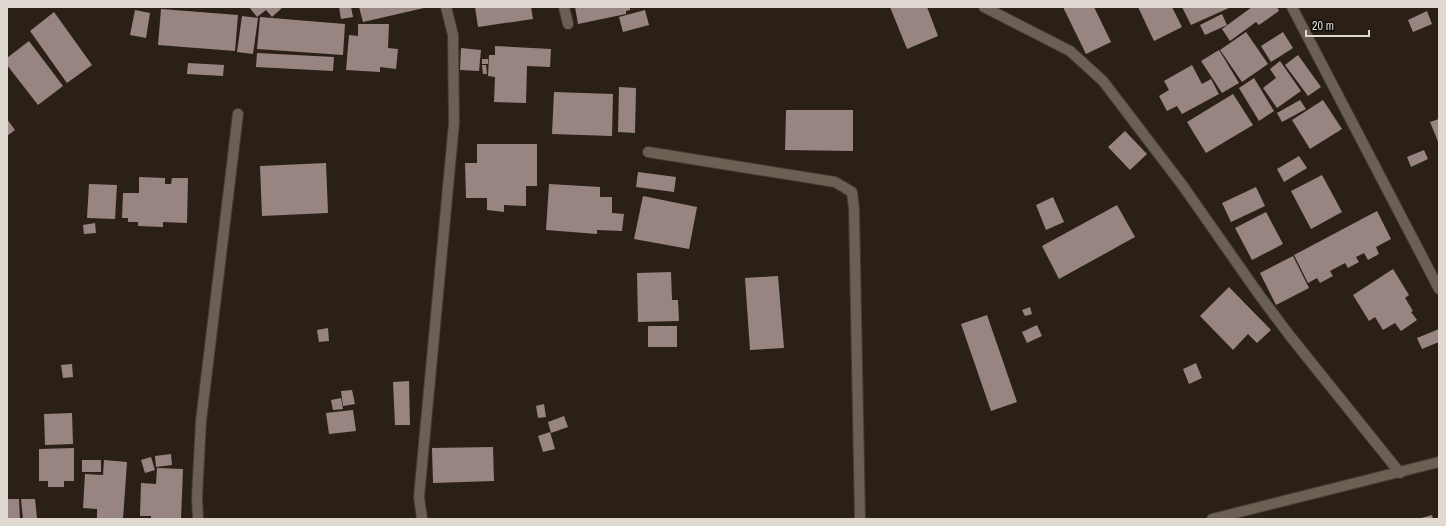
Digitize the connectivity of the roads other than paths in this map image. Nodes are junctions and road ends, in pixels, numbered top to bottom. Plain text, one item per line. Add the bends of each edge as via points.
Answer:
1 (446, 7) edge
2 (564, 7) edge
3 (984, 7) edge
4 (1292, 7) edge
5 (568, 24) dead end
6 (238, 114) dead end
7 (648, 152) dead end
8 (1439, 288) edge
9 (1439, 462) edge
10 (1400, 473) junction
11 (198, 519) edge
12 (422, 519) edge
13 (860, 519) edge
14 (1212, 519) edge

1 - 12 street via 453,35 454,123 419,497
2 - 5 street
3 - 10 street via 1070,51 1103,81 1183,186 1255,290
4 - 8 street
6 - 11 street via 201,421
7 - 13 street via 835,182 852,192
9 - 10 street
10 - 14 street

